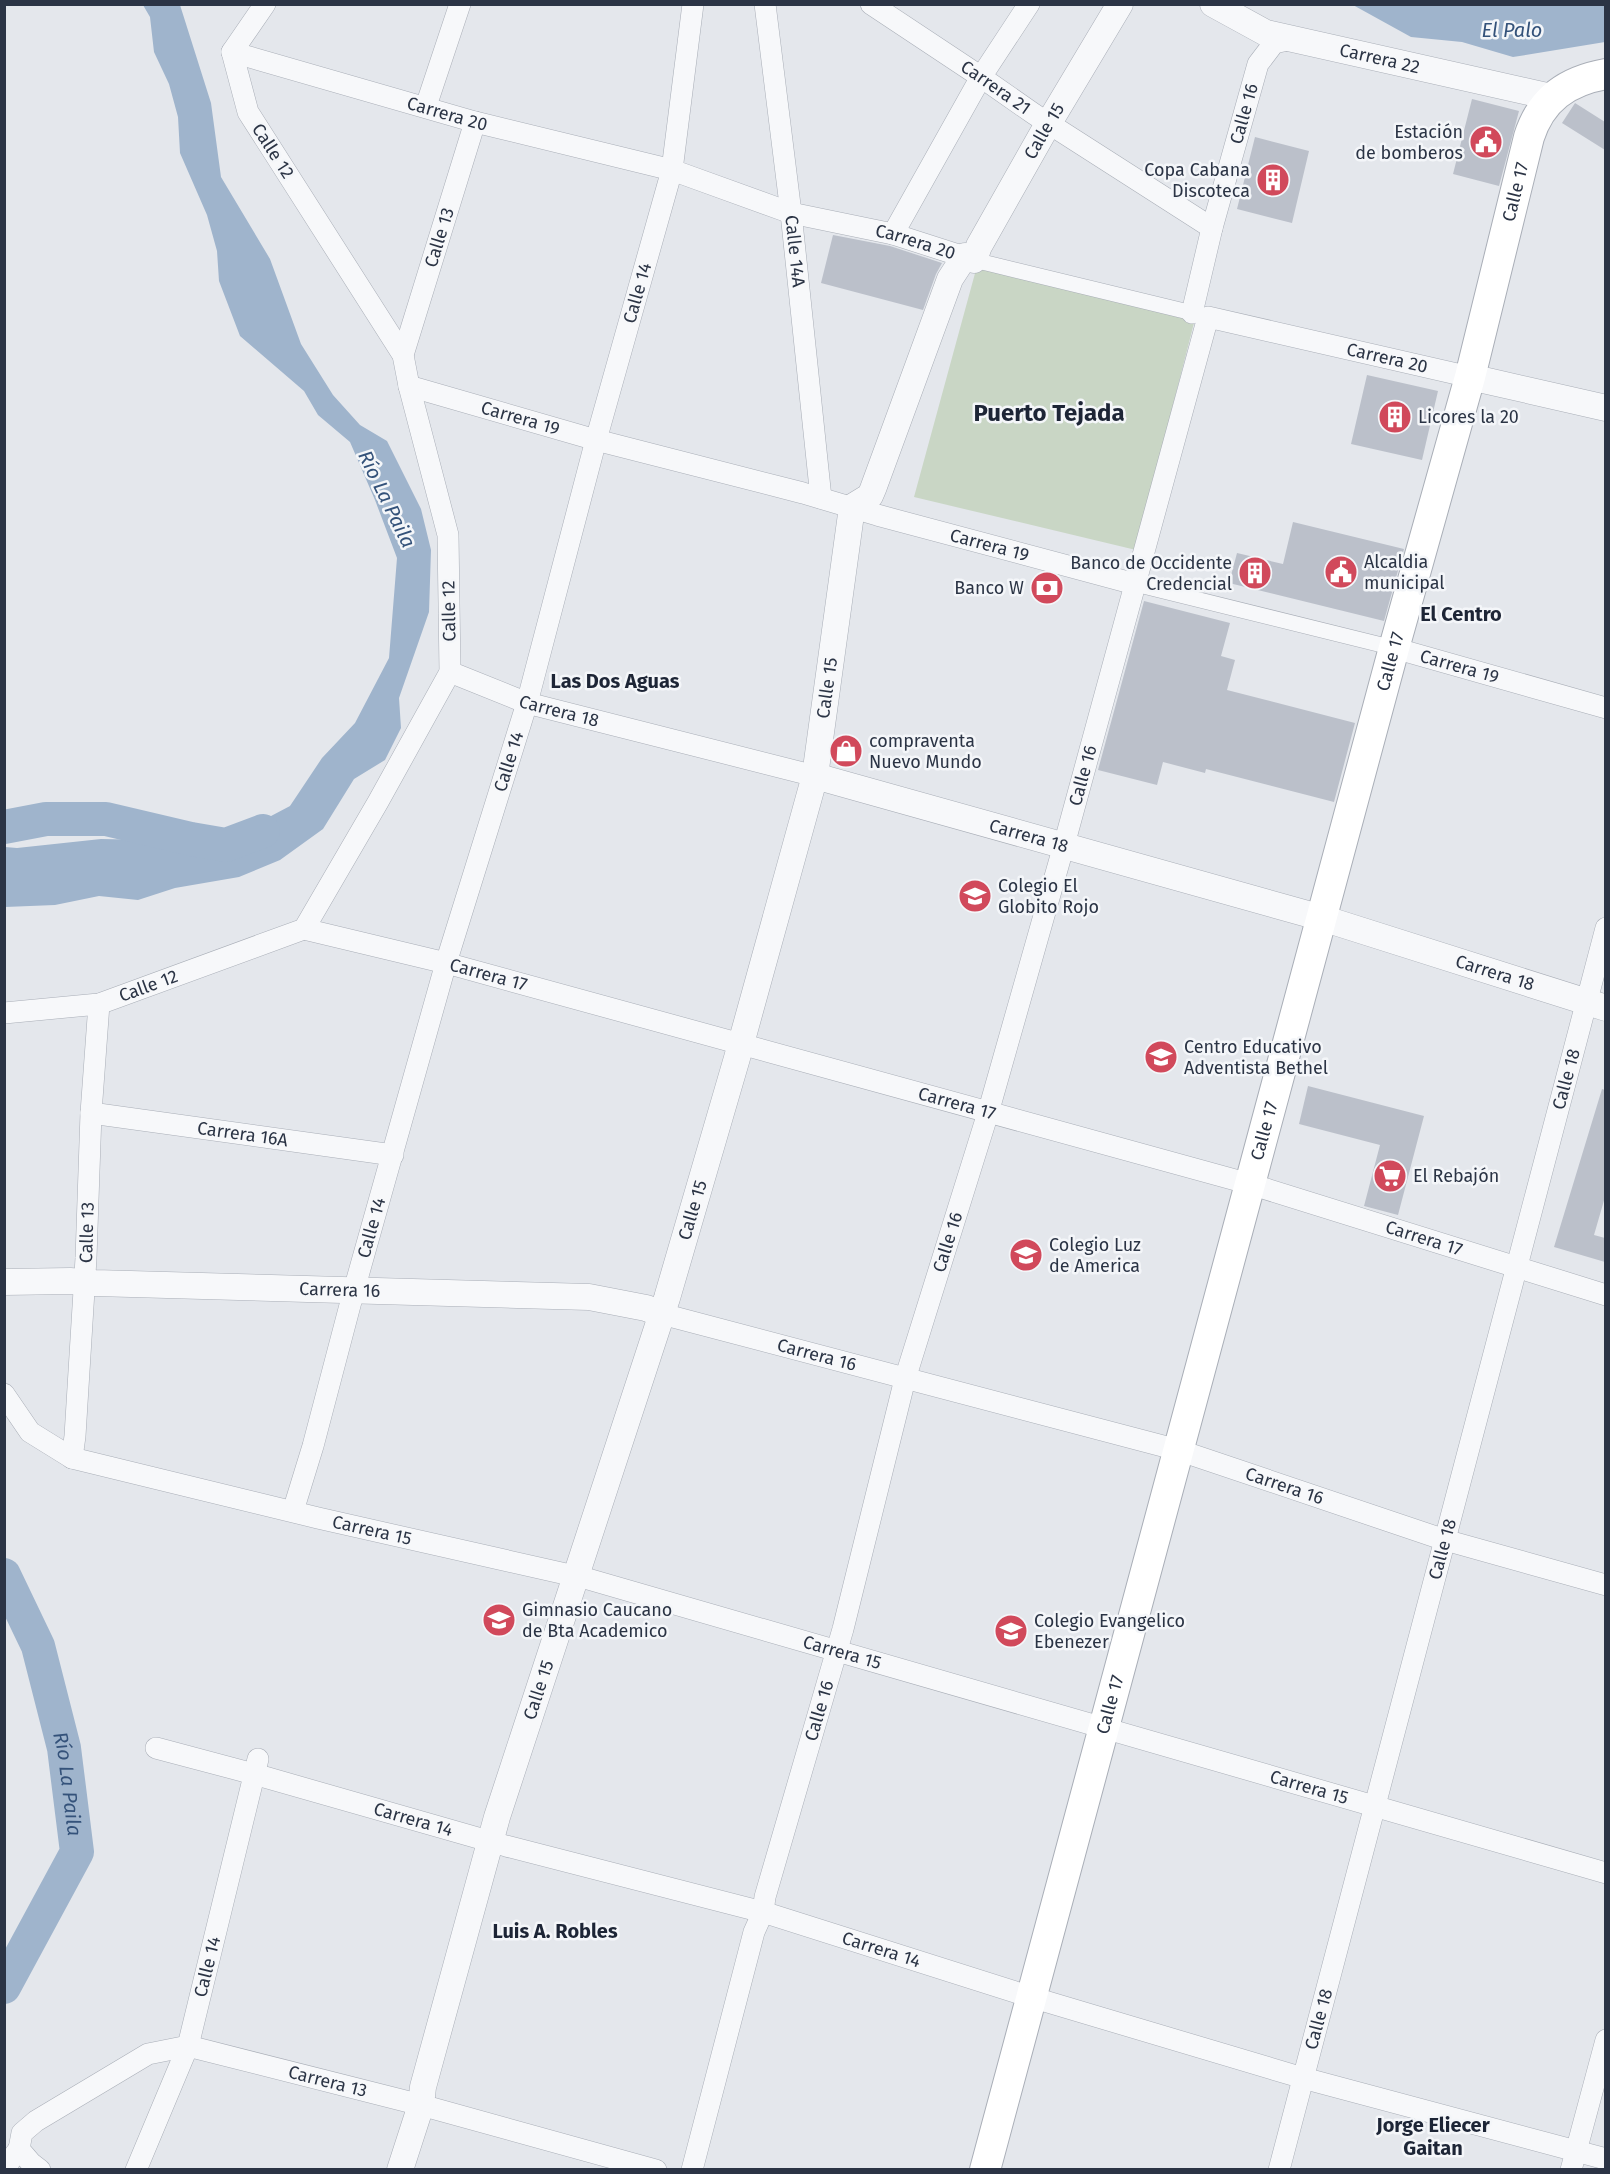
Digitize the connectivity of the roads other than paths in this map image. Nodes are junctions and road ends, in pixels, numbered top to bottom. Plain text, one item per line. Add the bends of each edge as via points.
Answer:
1 (266, 4) edge
2 (460, 4) edge
3 (693, 4) edge
4 (765, 4) edge
5 (871, 4) edge
6 (1029, 4) edge
7 (1120, 4) edge
8 (1214, 4) edge
9 (1252, 26) junction
10 (1292, 39) junction
11 (232, 51) junction
12 (1258, 64) junction
13 (1605, 74) edge
14 (981, 77) junction
15 (1551, 97) junction
16 (426, 106) junction
17 (475, 122) junction
18 (1049, 123) junction
19 (672, 170) junction
20 (791, 213) junction
21 (1212, 228) junction
22 (893, 234) junction
23 (969, 258) junction
24 (1200, 315) junction
25 (403, 355) junction
26 (1470, 377) junction
27 (409, 386) junction
28 (1605, 408) edge
29 (596, 440) junction
30 (821, 498) junction
31 (852, 507) junction
32 (1135, 584) junction
33 (1394, 648) junction
34 (450, 672) junction
35 (527, 703) junction
36 (1605, 708) edge
37 (815, 776) junction
38 (1064, 844) junction
39 (1322, 918) junction
40 (1605, 928) edge
41 (304, 929) junction
42 (446, 963) junction
43 (99, 1004) junction
44 (1596, 1005) edge
45 (4, 1013) edge
46 (740, 1044) junction
47 (91, 1113) junction
48 (988, 1113) junction
49 (393, 1155) junction
50 (1250, 1184) junction
51 (1516, 1268) junction
52 (4, 1282) edge
53 (85, 1282) junction
54 (354, 1290) junction
55 (1605, 1295) edge
56 (662, 1314) junction
57 (905, 1379) junction
58 (4, 1394) edge
59 (1178, 1450) junction
60 (72, 1458) junction
61 (293, 1511) junction
62 (1445, 1540) junction
63 (575, 1577) junction
64 (1605, 1585) edge
65 (837, 1652) junction
66 (1103, 1730) junction
67 (156, 1748) dead end
68 (256, 1766) junction
69 (1374, 1806) junction
70 (492, 1842) junction
71 (1605, 1873) edge
72 (763, 1912) junction
73 (1031, 1997) junction
74 (1605, 2040) edge
75 (188, 2046) junction
76 (1303, 2078) junction
77 (421, 2105) junction
78 (19, 2144) junction
79 (1574, 2160) edge
80 (1605, 2160) edge
81 (7, 2169) edge
82 (40, 2169) edge
83 (136, 2169) edge
84 (400, 2169) edge
85 (656, 2169) edge
86 (692, 2169) edge
87 (984, 2169) edge
88 (1279, 2169) edge

1 - 11 street
2 - 16 street
3 - 19 street, Calle 14
4 - 20 street, Calle 14A
5 - 14 street, Carrera 21
6 - 14 street
7 - 18 street, Calle 15
8 - 9 street, Carrera 22
9 - 10 street, Carrera 22
9 - 12 street via 1259,37
10 - 12 street, Calle 16 via 1274,43
10 - 15 street, Carrera 22
11 - 16 street, Carrera 20
11 - 25 street, Calle 12 via 248,112
12 - 21 street, Calle 16
13 - 15 main road via 1585,78
14 - 18 street, Carrera 21
14 - 22 street
15 - 26 main road, Calle 17 via 1534,121 1529,137
16 - 17 street, Carrera 20
17 - 19 street, Carrera 20
17 - 25 street, Calle 13
18 - 21 street, Carrera 21
18 - 23 street, Calle 15
19 - 20 street, Carrera 20
19 - 29 street, Calle 14
20 - 22 street, Carrera 20
20 - 30 street, Calle 14A
21 - 24 street, Calle 16
22 - 23 street, Carrera 20
23 - 24 street, Carrera 20
23 - 31 street, Calle 15 via 950,279 870,496
24 - 26 street, Carrera 20
24 - 32 street, Calle 16
25 - 27 street, Calle 12
26 - 28 street, Carrera 20
26 - 33 main road, Calle 17
27 - 29 street, Carrera 19
27 - 34 street, Calle 12 via 448,535
29 - 30 street, Carrera 19
29 - 35 street, Calle 14
30 - 31 street, Carrera 19
31 - 32 street, Carrera 19
31 - 37 street, Calle 15
32 - 33 street, Carrera 19
32 - 38 street, Calle 16
33 - 36 street, Carrera 19
33 - 39 main road, Calle 17
34 - 35 street, Carrera 18
34 - 41 street, Calle 12
35 - 37 street, Carrera 18
35 - 42 street, Calle 14
37 - 38 street, Carrera 18
37 - 46 street, Calle 15
38 - 39 street, Carrera 18
38 - 48 street, Calle 16
39 - 44 street, Carrera 18
39 - 50 main road, Calle 17
40 - 44 street, Calle 18
41 - 42 street, Carrera 17
41 - 43 street, Calle 12
42 - 46 street, Carrera 17
42 - 49 street, Calle 14
43 - 45 street, Calle 12
43 - 47 street, Calle 13
44 - 51 street, Calle 18
46 - 48 street, Carrera 17
46 - 56 street, Calle 15
47 - 49 street, Carrera 16A
47 - 53 street, Calle 13
48 - 50 street, Carrera 17
48 - 57 street, Calle 16
49 - 54 street, Calle 14
50 - 51 street, Carrera 17
50 - 59 main road, Calle 17
51 - 55 street, Carrera 17
51 - 62 street, Calle 18
52 - 53 street, Carrera 16
53 - 54 street, Carrera 16
53 - 60 street, Calle 13
54 - 56 street, Carrera 16 via 589,1297
54 - 61 street, Calle 14
56 - 57 street, Carrera 16
56 - 63 street, Calle 15
57 - 59 street, Carrera 16
57 - 65 street, Calle 16
58 - 60 street, Carrera 15 via 30,1432
59 - 62 street, Carrera 16
59 - 66 main road, Calle 17
60 - 61 street, Carrera 15
61 - 63 street, Carrera 15
62 - 64 street, Carrera 16
62 - 69 street, Calle 18
63 - 65 street, Carrera 15
63 - 70 street, Calle 15
65 - 66 street, Carrera 15
65 - 72 street, Calle 16
66 - 69 street, Carrera 15
66 - 73 main road, Calle 17
67 - 68 street, Carrera 14
68 - 70 street, Carrera 14
68 - 75 street, Calle 14
69 - 71 street, Carrera 15
69 - 76 street, Calle 18
70 - 72 street, Carrera 14
70 - 77 street, Calle 15
72 - 73 street, Carrera 14
72 - 86 street, Calle 16 via 754,1932
73 - 76 street, Carrera 14
73 - 87 main road, Calle 17
74 - 79 street
75 - 77 street, Carrera 13
75 - 78 street, Carrera 13 via 148,2054 36,2121 22,2133
75 - 83 street, Calle 14
76 - 79 street, Carrera 14
76 - 88 street, Calle 18
77 - 84 street, Calle 15
77 - 85 street, Carrera 13
78 - 81 street, Carrera 13
78 - 82 street via 31,2163
79 - 80 street, Carrera 14

